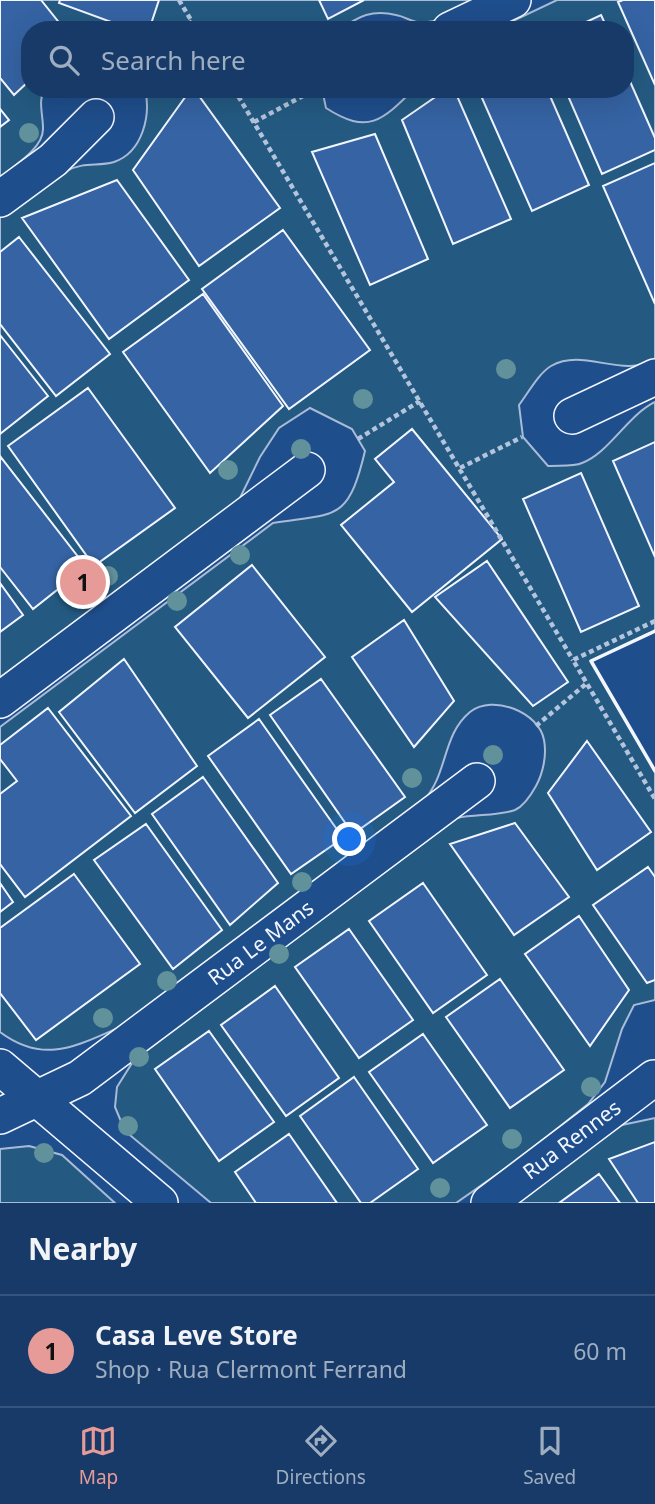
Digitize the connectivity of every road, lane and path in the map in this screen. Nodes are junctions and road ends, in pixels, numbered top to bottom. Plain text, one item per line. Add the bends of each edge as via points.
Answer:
1 (179, 0) edge
2 (513, 0) edge
3 (191, 21) edge
4 (469, 21) edge
5 (239, 98) edge
6 (299, 98) edge
7 (96, 117) dead end
8 (254, 122) junction
9 (0, 199) edge
10 (655, 377) edge
11 (421, 401) junction
12 (572, 416) dead end
13 (523, 437) dead end
14 (358, 439) dead end
15 (460, 468) junction
16 (307, 470) dead end
17 (655, 621) edge
18 (573, 660) junction
19 (587, 683) junction
20 (0, 700) edge
21 (536, 726) dead end
22 (477, 781) dead end
23 (655, 799) edge
24 (0, 1067) edge
25 (654, 1078) edge
26 (40, 1098) junction
27 (0, 1116) edge
28 (160, 1203) edge
29 (489, 1203) edge

1 - 3 path
2 - 4 street
5 - 8 path
6 - 8 path
7 - 9 street via 53,160
8 - 11 path
10 - 12 street
11 - 14 path
11 - 15 path
13 - 15 path
15 - 18 path
16 - 20 street
17 - 18 path
18 - 19 path
19 - 21 path
19 - 23 path
22 - 26 street, Rua Le Mans via 80,1077
24 - 26 street
25 - 29 street, Rua Rennes
26 - 27 street, Rua Le Mans
26 - 28 street

